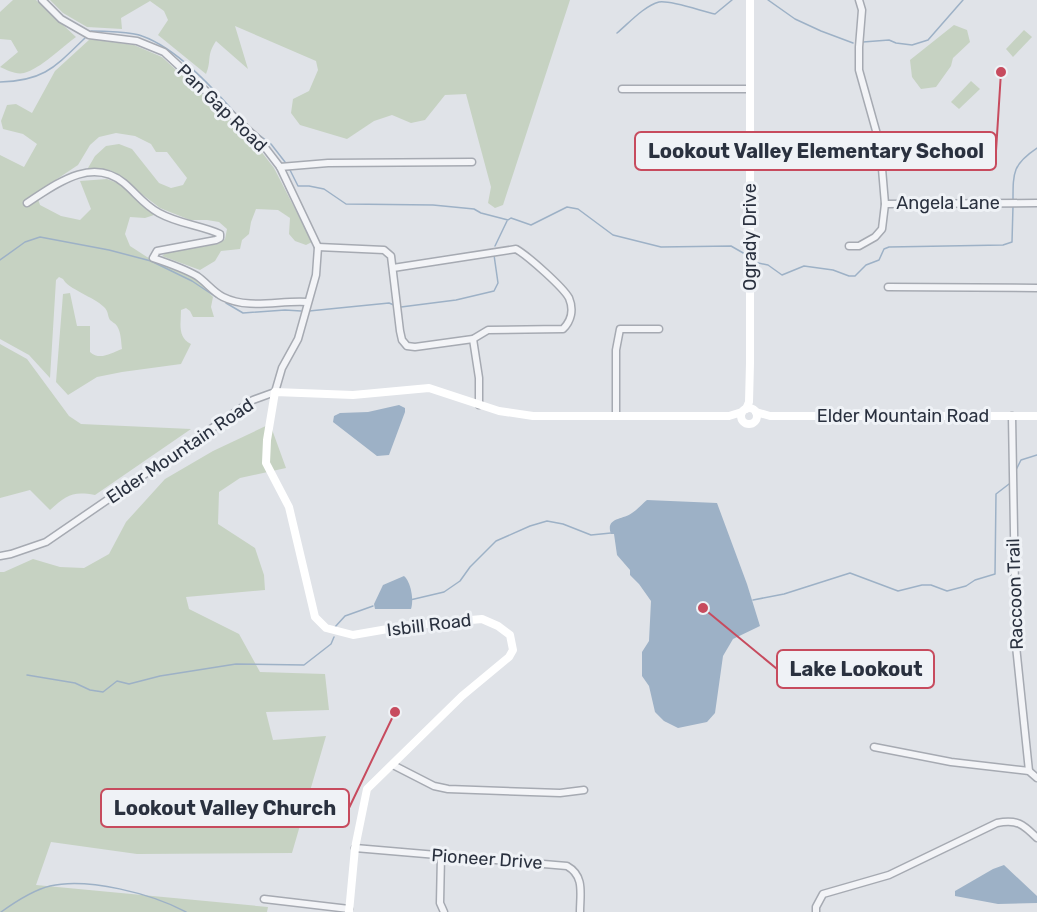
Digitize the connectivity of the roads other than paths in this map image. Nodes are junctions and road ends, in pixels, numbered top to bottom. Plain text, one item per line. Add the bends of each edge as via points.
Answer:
1 (42, 0) edge
2 (750, 0) edge
3 (859, 0) edge
4 (622, 89) dead end
5 (749, 89) junction
6 (472, 162) dead end
7 (280, 166) junction
8 (27, 203) dead end
9 (1037, 203) edge
10 (885, 204) junction
11 (849, 246) dead end
12 (318, 247) junction
13 (393, 268) junction
14 (888, 287) dead end
15 (1037, 288) edge
16 (308, 302) junction
17 (659, 329) dead end
18 (473, 339) junction
19 (275, 392) junction
20 (479, 405) junction
21 (749, 412) junction
22 (616, 415) junction
23 (1012, 416) junction
24 (1037, 416) edge
25 (0, 556) edge
26 (874, 747) dead end
27 (393, 765) junction
28 (1029, 771) junction
29 (1037, 778) edge
30 (584, 790) dead end
31 (1037, 838) edge
32 (355, 848) junction
33 (441, 856) junction
34 (264, 899) dead end
35 (349, 911) edge
36 (444, 912) edge
37 (580, 912) edge
38 (816, 912) edge

1 - 7 street, Pan Gap Road via 61,19 89,35 137,41 164,52 260,141
2 - 5 street, Ogrady Drive
3 - 10 street, Angela Lane via 859,70 880,146
4 - 5 street
5 - 21 street, Ogrady Drive
6 - 7 street
7 - 12 street, Pan Gap Road
8 - 16 street via 77,174 99,172 111,176 162,215 220,234 216,240 157,251 153,258 198,277 222,297 263,304
9 - 10 street, Angela Lane
10 - 11 street via 882,229 859,246
12 - 13 street via 384,250 391,256
12 - 16 street
13 - 18 street via 405,344 415,347
13 - 18 street via 516,249 527,255 568,297 570,323 563,329 488,330
14 - 15 street
16 - 19 street via 298,339 282,368
17 - 22 street via 620,329 616,350
18 - 20 street
19 - 20 street, Elder Mountain Road via 353,395 429,388
19 - 25 street, Elder Mountain Road via 253,400 46,542
19 - 27 street, Isbill Road via 266,463 289,507 315,617 326,628 353,636 405,626 482,619 504,630 513,643 509,657 462,696
20 - 22 street, Elder Mountain Road via 533,416
21 - 22 street, Elder Mountain Road via 729,416
21 - 23 street, Elder Mountain Road via 770,416
23 - 24 street, Elder Mountain Road
23 - 28 street, Raccoon Trail via 1016,643
26 - 28 street via 951,762
27 - 30 street via 433,786 448,789 560,793
27 - 32 street, Isbill Road via 367,789
28 - 29 street
31 - 38 street via 1019,823 998,823 883,877 823,894
32 - 33 street, Pioneer Drive
32 - 35 street, Isbill Road
33 - 36 street via 440,903
33 - 37 street, Pioneer Drive via 567,866 578,874
34 - 35 street

